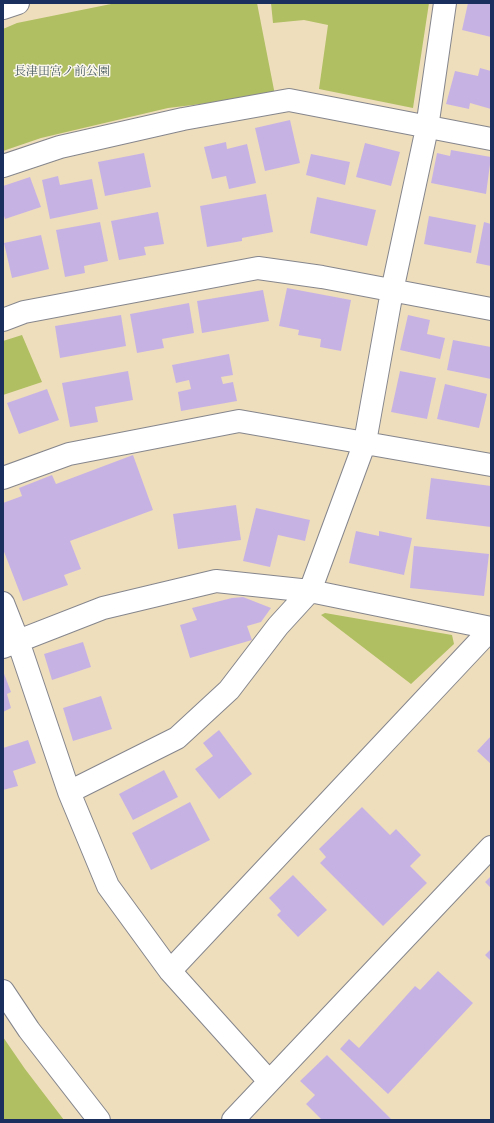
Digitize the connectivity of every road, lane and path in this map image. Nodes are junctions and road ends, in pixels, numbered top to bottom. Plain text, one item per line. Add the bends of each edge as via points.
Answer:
1 (18, 3) edge
2 (445, 3) edge
3 (3, 8) edge
4 (427, 128) junction
5 (491, 140) edge
6 (3, 166) edge
7 (392, 291) junction
8 (491, 309) edge
9 (3, 320) edge
10 (365, 442) junction
11 (491, 465) edge
12 (3, 478) edge
13 (310, 591) junction
14 (3, 603) edge
15 (491, 629) edge
16 (10, 644) edge
17 (69, 792) junction
18 (491, 848) edge
19 (170, 971) junction
20 (3, 991) edge
21 (268, 1080) junction
22 (99, 1120) edge
23 (233, 1120) edge

1 - 3 street
2 - 4 street
4 - 5 street
4 - 6 street via 289,100 183,119 60,147
4 - 7 street
7 - 8 street
7 - 9 street via 258,268 24,312
7 - 10 street
10 - 11 street
10 - 12 street via 239,421 69,454
10 - 13 street
13 - 15 street
13 - 16 street via 216,581 103,608
13 - 17 street via 278,626 229,690 177,738
14 - 16 street
15 - 19 street
16 - 17 street
17 - 19 street via 108,886
18 - 21 street
19 - 21 street
20 - 22 street via 28,1030
21 - 23 street

